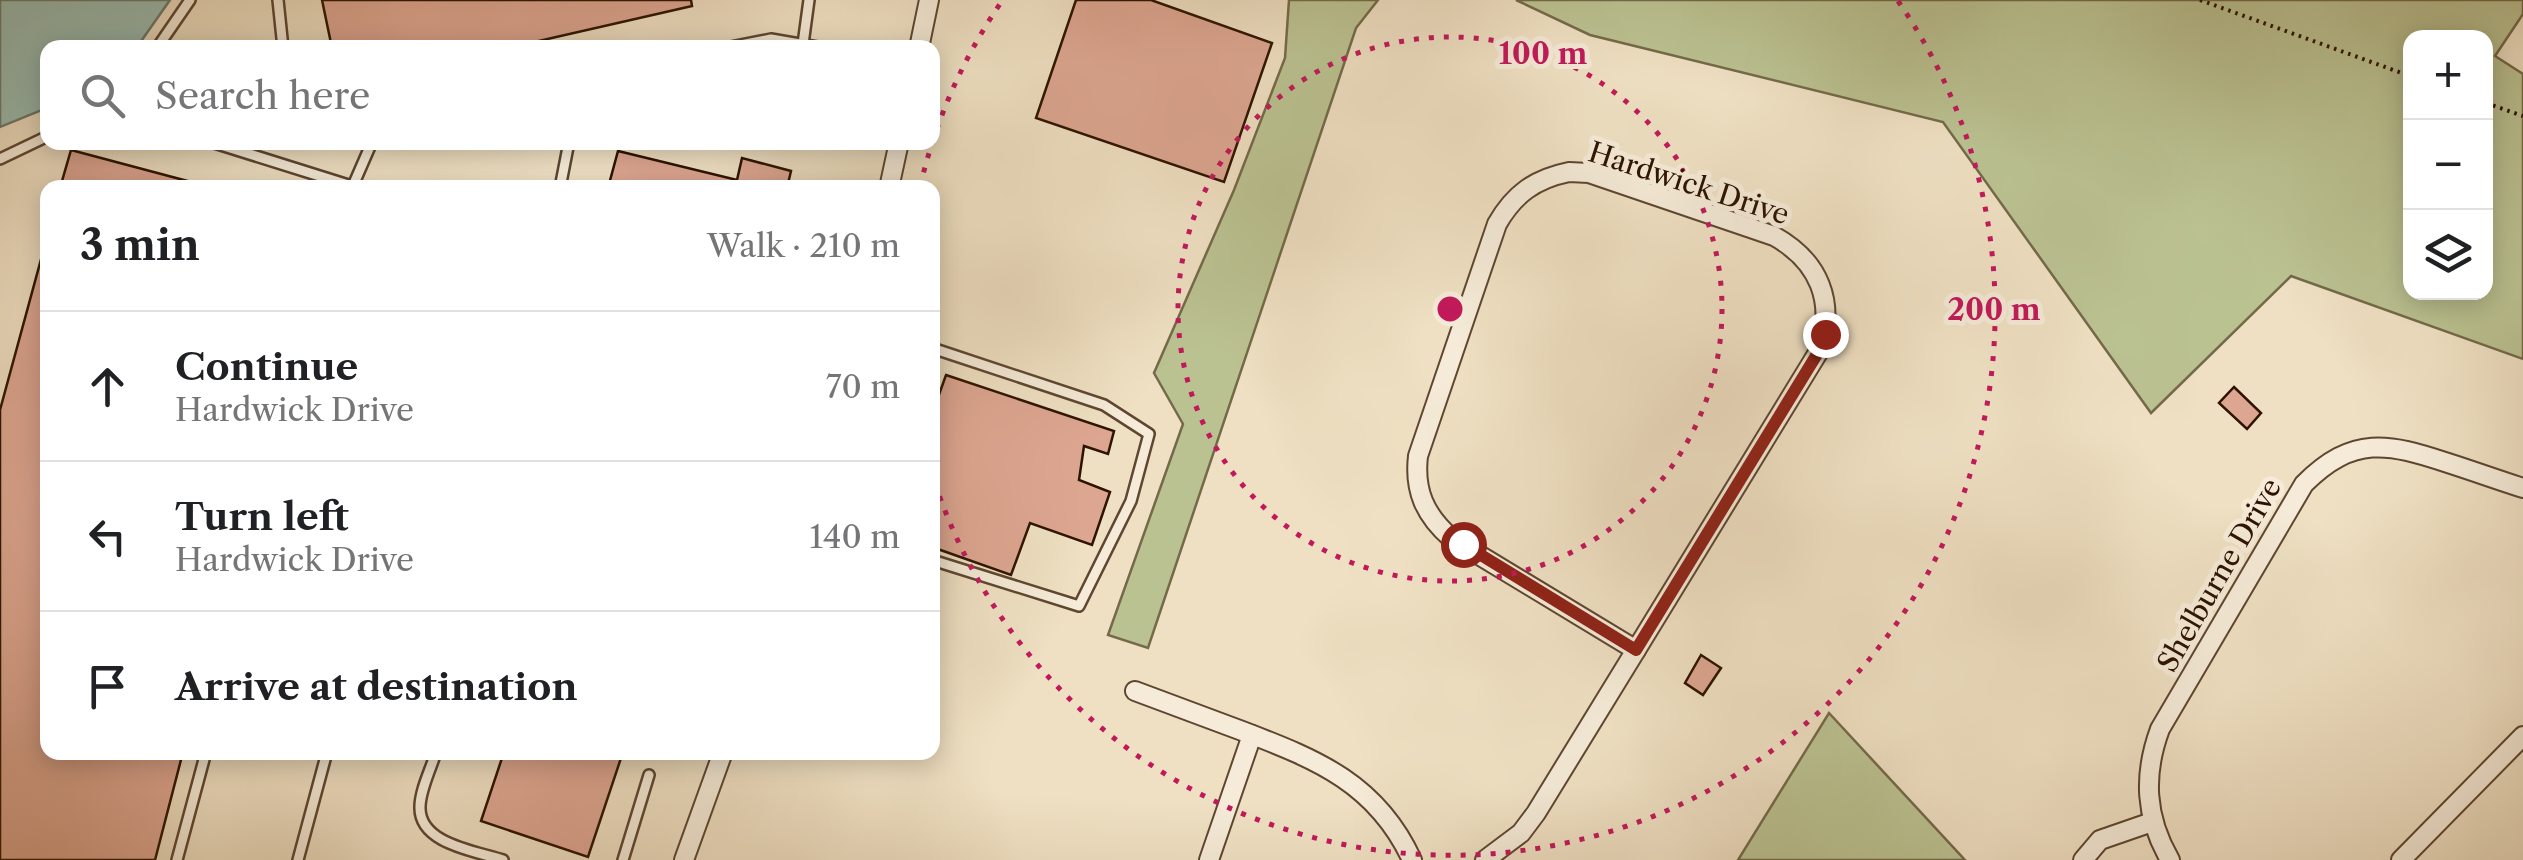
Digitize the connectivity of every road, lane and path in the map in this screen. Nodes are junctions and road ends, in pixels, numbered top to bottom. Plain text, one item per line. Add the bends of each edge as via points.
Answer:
1 (190, 0) edge
2 (278, 0) edge
3 (809, 0) edge
4 (929, 0) edge
5 (2200, 0) edge
6 (162, 40) edge
7 (281, 40) edge
8 (804, 40) edge
9 (921, 40) edge
10 (2403, 73) edge
11 (2493, 105) edge
12 (2523, 116) edge
13 (40, 140) edge
14 (238, 150) edge
15 (259, 150) edge
16 (369, 150) edge
17 (567, 150) edge
18 (897, 150) edge
19 (258, 156) junction
20 (0, 159) edge
21 (332, 180) edge
22 (357, 180) edge
23 (562, 180) edge
24 (891, 180) edge
25 (940, 351) edge
26 (2523, 488) edge
27 (940, 562) edge
28 (1636, 650) junction
29 (1135, 691) dead end
30 (1252, 735) junction
31 (2523, 736) edge
32 (204, 760) edge
33 (324, 760) edge
34 (434, 760) edge
35 (721, 760) edge
36 (650, 776) dead end
37 (2152, 822) junction
38 (177, 860) edge
39 (298, 860) edge
40 (502, 860) edge
41 (623, 860) edge
42 (684, 860) edge
43 (1209, 860) edge
44 (1412, 860) edge
45 (1485, 860) edge
46 (2082, 860) edge
47 (2170, 860) edge
48 (2401, 860) edge

1 - 6 lane
2 - 7 lane
3 - 8 lane
4 - 9 street
5 - 10 path
11 - 12 path
13 - 20 lane
14 - 19 lane
15 - 19 lane
16 - 22 lane
17 - 23 lane
18 - 24 street
19 - 21 lane
25 - 27 lane via 1104,405 1148,434 1131,502 1080,606
26 - 37 street, Shelburne Drive via 2403,448 2358,449 2321,467 2304,484 2160,729 2148,772
28 - 28 street, Hardwick Drive via 1819,351 1825,296 1808,260 1774,236 1589,173 1569,172 1532,184 1497,224 1418,456 1418,492 1451,538
28 - 45 street, Hardwick Drive via 1536,813
29 - 30 street
30 - 43 street
30 - 44 street via 1349,781 1374,802
31 - 48 street
32 - 38 lane
33 - 39 lane
34 - 40 lane via 422,822 436,838
35 - 42 street
36 - 41 lane
37 - 46 street via 2100,840
37 - 47 street, Shelburne Drive

